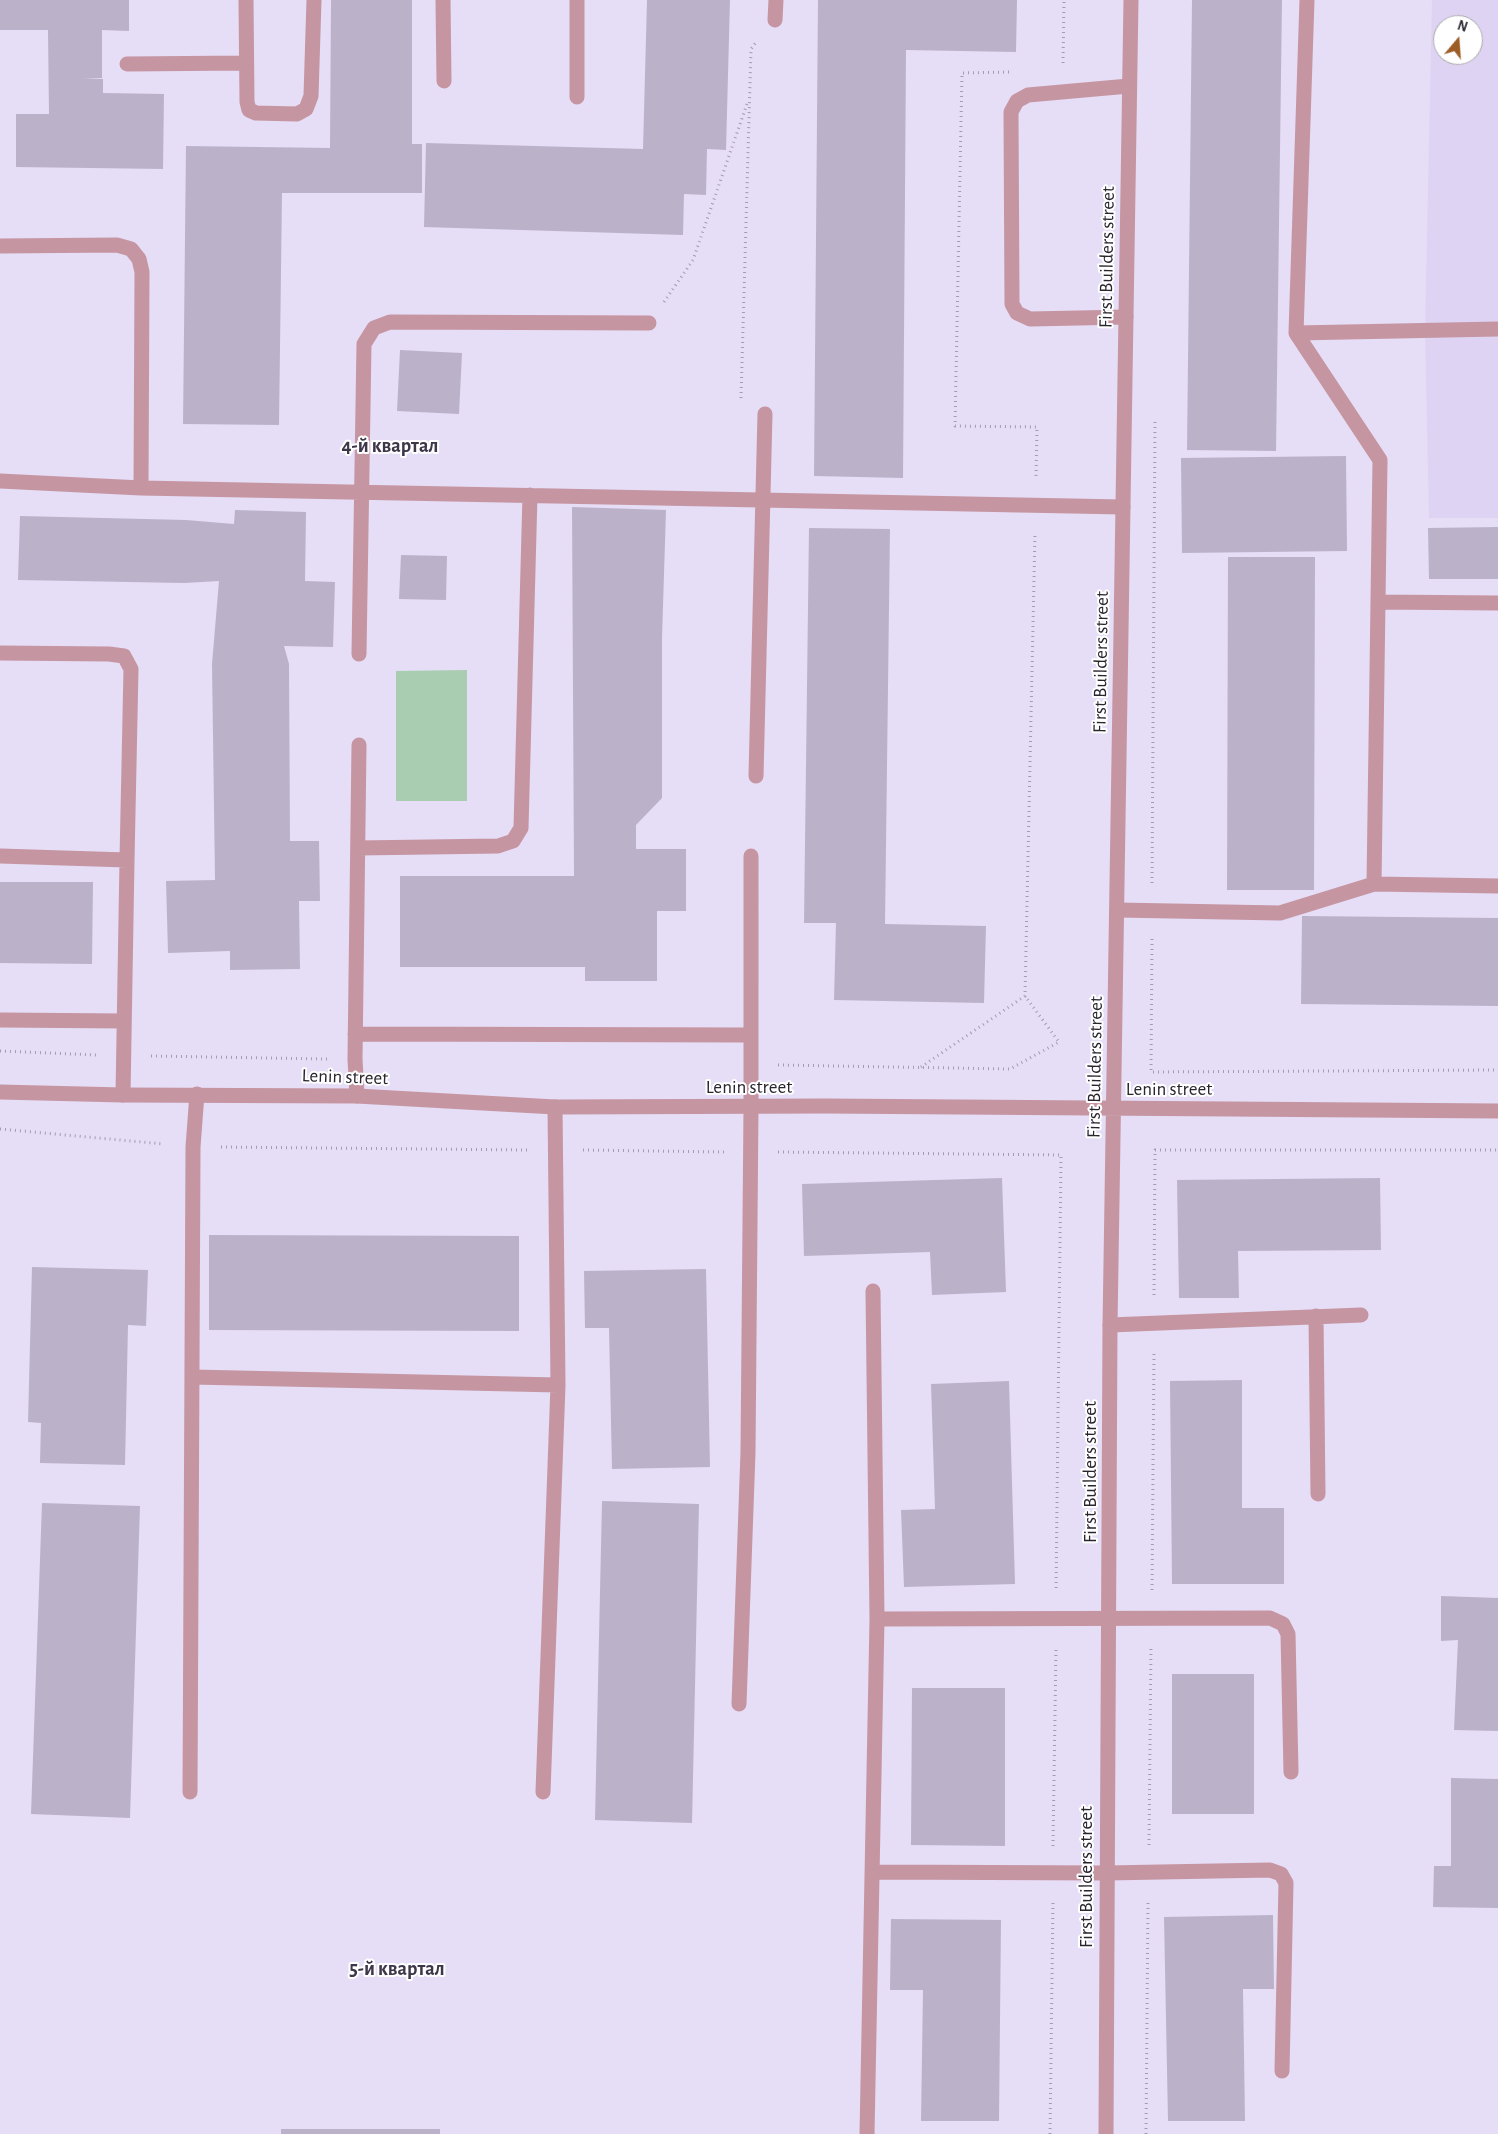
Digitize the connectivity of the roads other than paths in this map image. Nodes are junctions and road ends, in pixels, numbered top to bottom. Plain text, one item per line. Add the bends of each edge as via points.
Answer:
1 (246, 0) edge
2 (314, 0) edge
3 (443, 0) edge
4 (577, 0) edge
5 (776, 0) edge
6 (1130, 0) edge
7 (1307, 0) edge
8 (775, 20) road end
9 (246, 63) junction
10 (127, 64) dead end
11 (444, 81) dead end
12 (1129, 86) junction
13 (577, 97) dead end
14 (0, 246) edge
15 (1126, 317) junction
16 (649, 322) road end
17 (1498, 330) edge
18 (1296, 333) junction
19 (765, 414) road end
20 (0, 481) edge
21 (141, 488) junction
22 (362, 492) junction
23 (530, 495) junction
24 (762, 499) junction
25 (1123, 507) junction
26 (1378, 602) junction
27 (1498, 603) edge
28 (0, 653) edge
29 (359, 654) dead end
30 (360, 745) dead end
31 (756, 776) dead end
32 (358, 848) junction
33 (0, 856) edge
34 (750, 856) dead end
35 (127, 860) junction
36 (1374, 884) junction
37 (1498, 886) edge
38 (1118, 910) junction
39 (0, 1020) edge
40 (124, 1021) junction
41 (355, 1034) junction
42 (750, 1035) junction
43 (0, 1092) edge
44 (197, 1094) junction
45 (123, 1095) junction
46 (357, 1096) junction
47 (555, 1106) junction
48 (751, 1107) junction
49 (1115, 1108) junction
50 (1498, 1111) edge
51 (872, 1291) dead end
52 (1361, 1315) dead end
53 (1316, 1316) junction
54 (1110, 1325) junction
55 (192, 1378) junction
56 (558, 1385) junction
57 (1318, 1494) dead end
58 (1109, 1618) junction
59 (877, 1619) junction
60 (739, 1704) dead end
61 (1292, 1772) dead end
62 (190, 1792) dead end
63 (543, 1792) dead end
64 (873, 1872) junction
65 (1106, 1873) junction
66 (1282, 2071) dead end
67 (867, 2134) edge
68 (1106, 2134) edge

1 - 9 street
2 - 9 street via 311,96 306,109 297,114 249,110
3 - 11 street
4 - 13 street
5 - 8 street
6 - 12 street, First Builders street
7 - 18 street
9 - 10 street
12 - 15 street, First Builders street
12 - 15 street via 1028,95 1017,101 1011,112 1012,304 1017,314 1030,320
14 - 21 street via 117,245 130,249 138,259 142,272
15 - 25 street, First Builders street
16 - 22 street via 390,322 374,328 364,344
17 - 18 street
18 - 26 street via 1380,460
19 - 24 street
20 - 21 street
21 - 22 street
22 - 23 street
22 - 29 street
23 - 24 street
23 - 32 street via 521,828 513,841 498,846
24 - 25 street
24 - 31 street
25 - 38 street, First Builders street
26 - 27 street
26 - 36 street
28 - 35 street via 124,656 131,669
30 - 32 street
32 - 41 street
33 - 35 street
34 - 42 street
35 - 40 street
36 - 37 street
36 - 38 street via 1280,913
38 - 49 street, First Builders street
39 - 40 street
40 - 45 street
41 - 42 street
41 - 46 street
42 - 48 street
43 - 45 street, Lenin street
44 - 45 street, Lenin street
44 - 46 street, Lenin street
44 - 55 street via 193,1147
46 - 47 street, Lenin street
47 - 48 street, Lenin street
47 - 56 street
48 - 49 street, Lenin street
48 - 60 street via 748,1452
49 - 50 street, Lenin street
49 - 54 street, First Builders street
51 - 59 street
52 - 53 street
53 - 54 street
53 - 57 street
54 - 58 street, First Builders street
55 - 56 street
55 - 62 street
56 - 63 street
58 - 59 street
58 - 61 street via 1270,1618 1283,1624 1288,1634
58 - 65 street, First Builders street
59 - 64 street
64 - 65 street
64 - 67 street
65 - 66 street via 1270,1870 1281,1874 1286,1883
65 - 68 street, First Builders street

